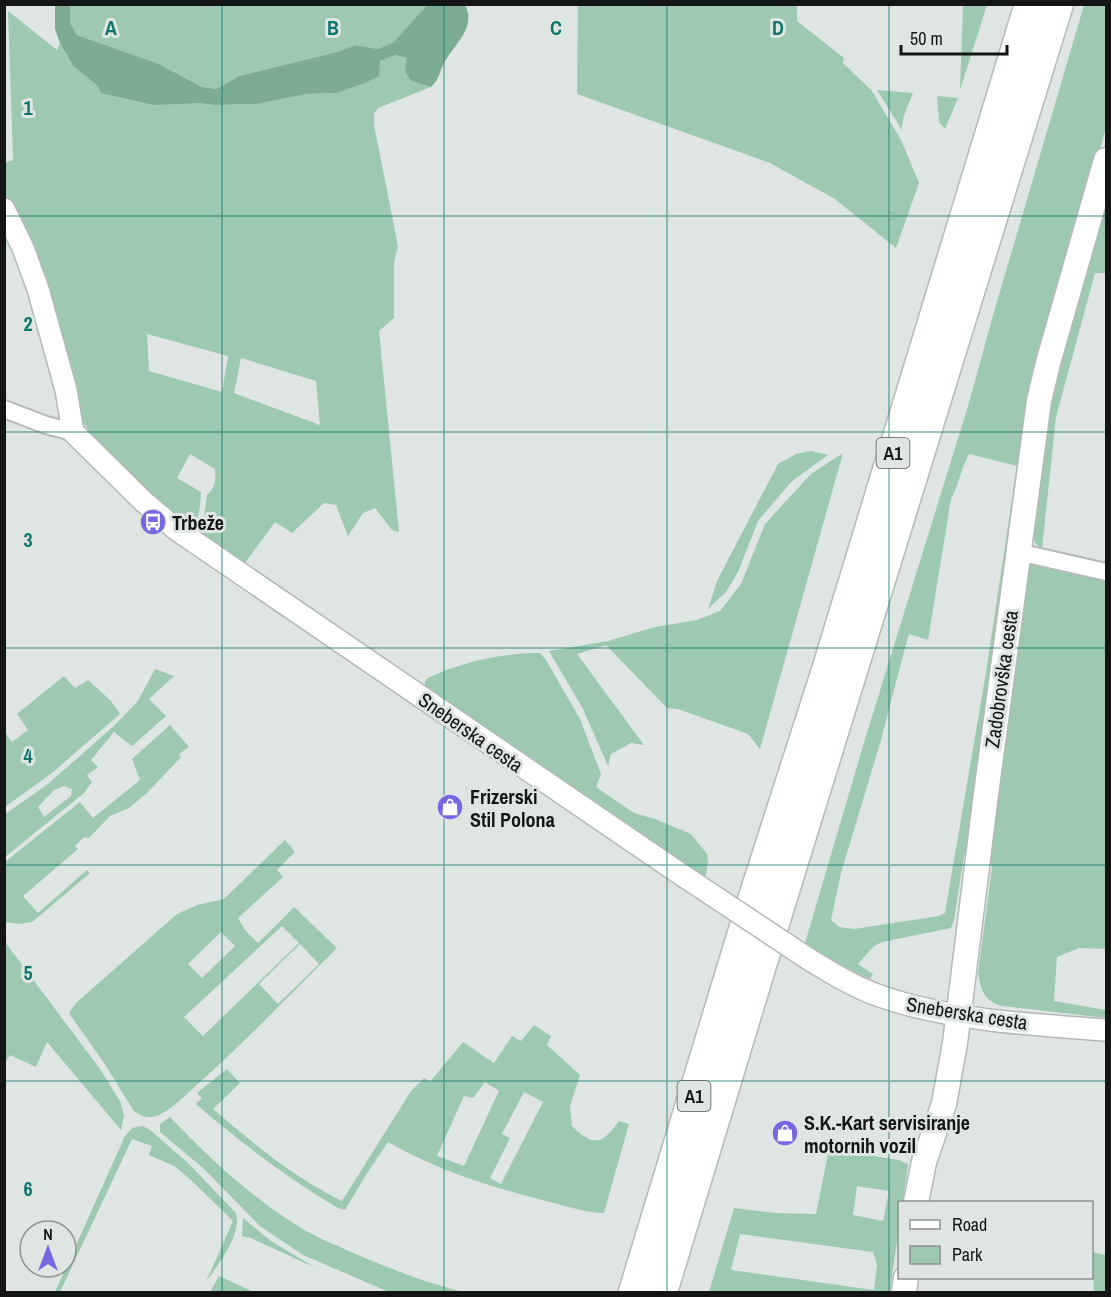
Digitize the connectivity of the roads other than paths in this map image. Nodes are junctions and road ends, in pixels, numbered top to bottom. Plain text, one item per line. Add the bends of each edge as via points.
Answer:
1 (1030, 4) edge
2 (1058, 4) edge
3 (1107, 160) edge
4 (4, 210) edge
5 (4, 409) edge
6 (74, 432) junction
7 (1018, 552) junction
8 (1107, 572) edge
9 (959, 1015) junction
10 (1107, 1030) edge
11 (916, 1201) edge
12 (634, 1293) edge
13 (662, 1293) edge

1 - 12 highway, A1
2 - 13 highway, A1
3 - 7 main road, Zadobrovška cesta via 1039,401
4 - 6 street via 38,289
5 - 6 street
6 - 9 street, Sneberska cesta, bridge via 177,530 807,958 878,996
7 - 8 street
7 - 9 main road, Zadobrovška cesta
9 - 10 street, Sneberska cesta
9 - 11 main road, Zadobrovška cesta via 944,1104 924,1162

